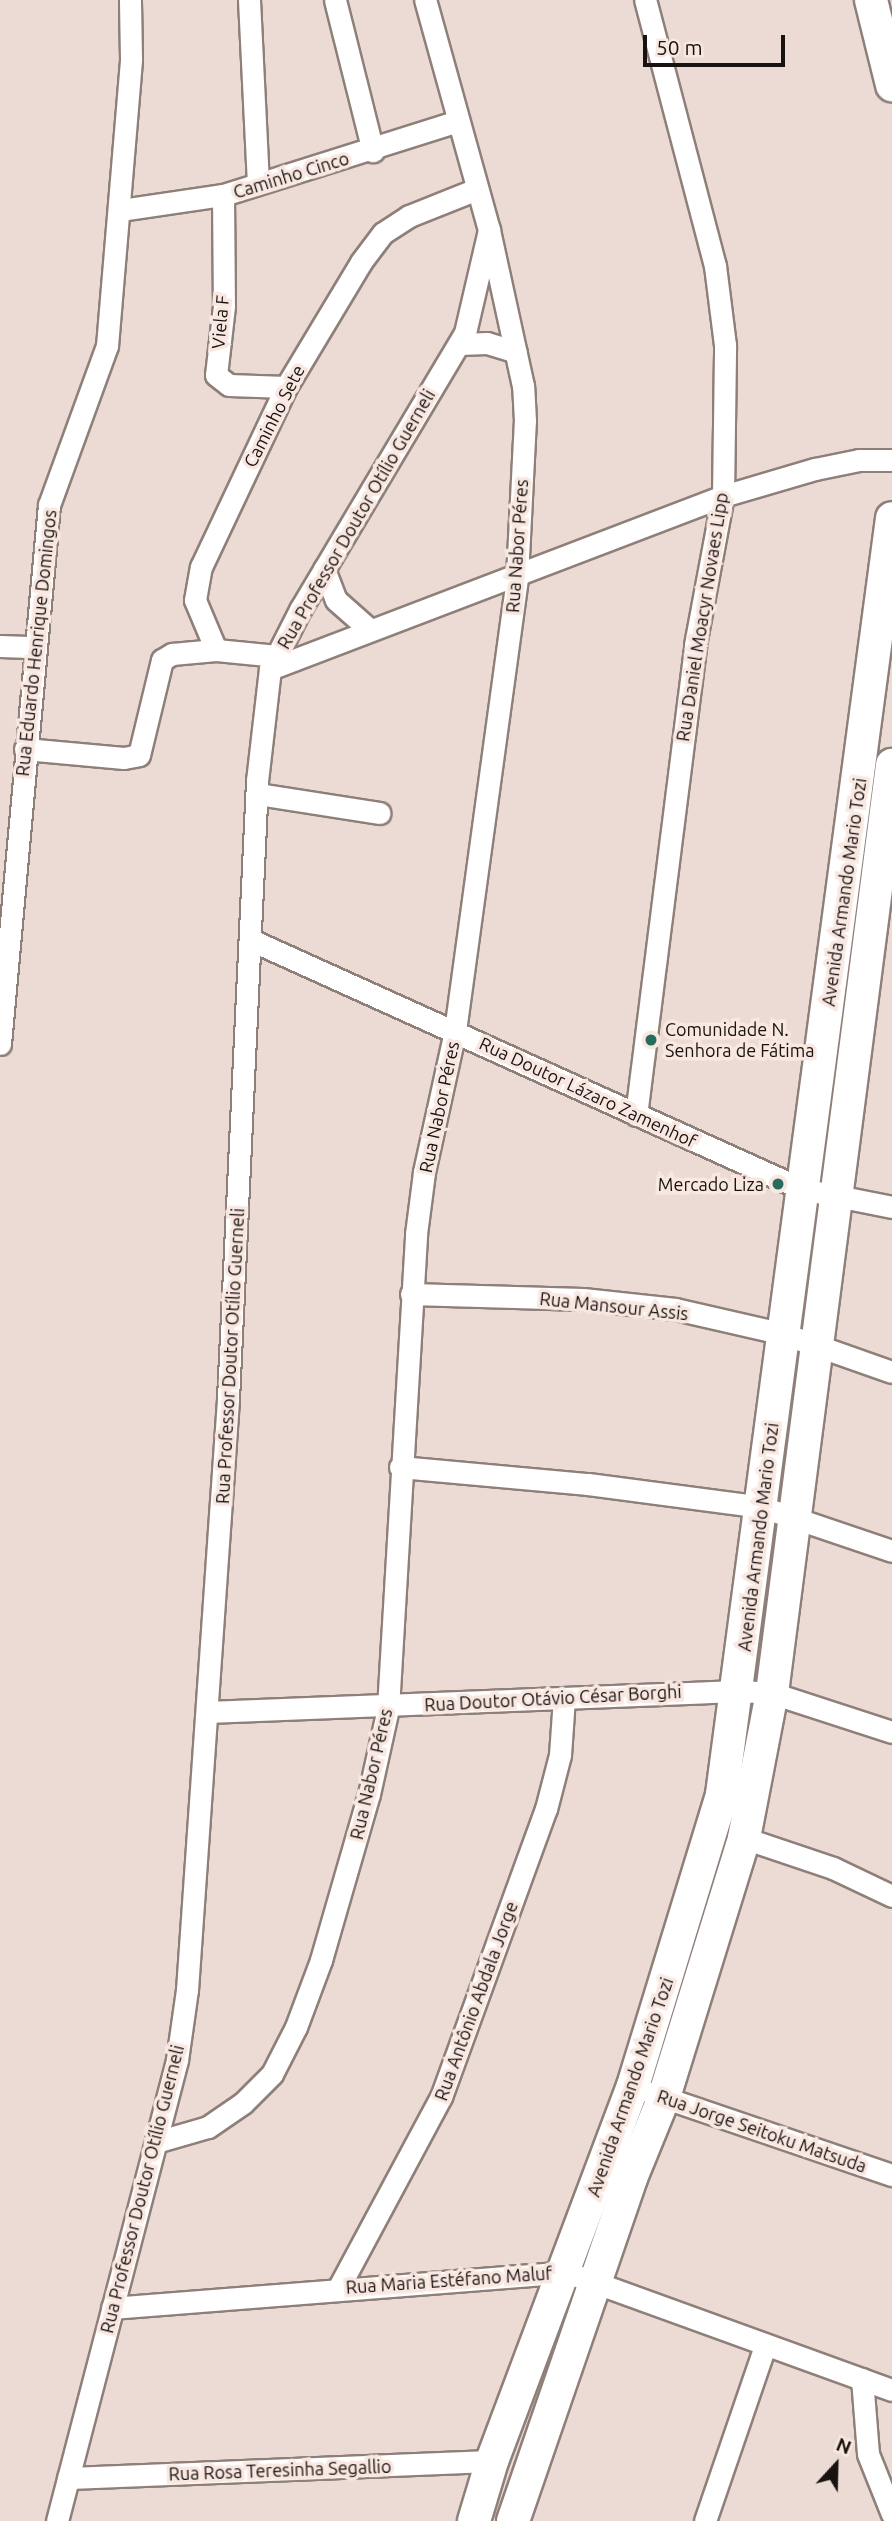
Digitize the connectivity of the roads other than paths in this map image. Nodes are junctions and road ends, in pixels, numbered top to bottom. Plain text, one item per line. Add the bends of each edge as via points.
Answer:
1 (130, 0) edge
2 (249, 0) edge
3 (335, 0) edge
4 (425, 0) edge
5 (645, 0) edge
6 (871, 0) edge
7 (892, 85) edge
8 (457, 121) junction
9 (373, 151) junction
10 (258, 184) junction
11 (477, 189) junction
12 (223, 195) junction
13 (120, 210) junction
14 (489, 230) junction
15 (459, 344) junction
16 (516, 352) junction
17 (286, 387) junction
18 (892, 460) edge
19 (723, 496) junction
20 (892, 518) edge
21 (324, 569) junction
22 (517, 577) junction
23 (369, 629) junction
24 (0, 646) edge
25 (36, 648) junction
26 (216, 650) junction
27 (274, 663) junction
28 (26, 749) junction
29 (892, 765) edge
30 (258, 794) junction
31 (10, 808) edge
32 (380, 813) dead end
33 (251, 940) junction
34 (455, 1031) junction
35 (0, 1044) edge
36 (636, 1115) junction
37 (802, 1189) junction
38 (839, 1194) junction
39 (892, 1207) edge
40 (411, 1294) junction
41 (784, 1334) junction
42 (818, 1349) junction
43 (892, 1372) edge
44 (400, 1467) junction
45 (762, 1507) junction
46 (796, 1516) junction
47 (892, 1551) edge
48 (739, 1691) junction
49 (772, 1693) junction
50 (564, 1698) junction
51 (388, 1708) junction
52 (208, 1712) junction
53 (892, 1732) edge
54 (744, 1838) junction
55 (892, 1896) edge
56 (633, 2086) junction
57 (664, 2097) junction
58 (156, 2142) junction
59 (892, 2175) edge
60 (566, 2272) junction
61 (597, 2283) junction
62 (339, 2287) junction
63 (112, 2308) junction
64 (765, 2346) junction
65 (862, 2379) junction
66 (892, 2390) edge
67 (492, 2461) junction
68 (68, 2478) junction
69 (892, 2514) edge
70 (57, 2521) edge
71 (474, 2521) edge
72 (513, 2521) edge
73 (705, 2521) edge

1 - 13 street, Rua Eduardo Henrique Domingos via 131,59
2 - 10 street
3 - 9 street
4 - 8 street, Rua Nabor Péres
5 - 19 street, Rua Daniel Moacyr Novaes Lipp via 724,312
6 - 7 street
8 - 9 street, Caminho Cinco
8 - 11 street, Rua Nabor Péres
9 - 10 street, Caminho Cinco
10 - 12 street, Caminho Cinco
11 - 14 street, Rua Nabor Péres
11 - 17 street, Caminho Sete via 409,216 383,233
12 - 13 street, Caminho Cinco
12 - 17 street, Viela F via 223,306 216,374 229,385
13 - 25 street, Rua Eduardo Henrique Domingos via 107,346 49,505
14 - 15 street, Rua Professor Doutor Otílio Guerneli via 473,313
14 - 16 street, Rua Nabor Péres
15 - 16 street via 487,343
15 - 21 street, Rua Professor Doutor Otílio Guerneli
16 - 22 street, Rua Nabor Péres via 526,421
17 - 26 street, Caminho Sete via 218,528 196,585 201,622
18 - 19 street via 837,464
19 - 22 street
19 - 36 street, Rua Daniel Moacyr Novaes Lipp via 695,645
20 - 37 street, Avenida Armando Mario Tozi
21 - 23 street via 336,600
21 - 27 street, Rua Professor Doutor Otílio Guerneli
22 - 23 street
22 - 34 street, Rua Nabor Péres
23 - 27 street via 323,653
24 - 25 street
25 - 28 street, Rua Eduardo Henrique Domingos
26 - 27 street
26 - 28 street via 172,653 162,660 139,755 124,758
27 - 30 street, Rua Professor Doutor Otílio Guerneli
28 - 31 street, Rua Eduardo Henrique Domingos
29 - 38 street, Avenida Armando Mario Tozi
30 - 32 street
30 - 33 street, Rua Professor Doutor Otílio Guerneli
31 - 35 street, Rua Eduardo Henrique Domingos
33 - 34 street, Rua Doutor Lázaro Zamenhof
33 - 52 street, Rua Professor Doutor Otílio Guerneli
34 - 36 street, Rua Doutor Lázaro Zamenhof
34 - 40 street, Rua Nabor Péres via 424,1172
36 - 37 street, Rua Doutor Lázaro Zamenhof
37 - 38 street, Rua Doutor Lázaro Zamenhof
37 - 41 street, Avenida Armando Mario Tozi
38 - 39 street, Rua Doutor Lázaro Zamenhof
38 - 42 street, Avenida Armando Mario Tozi
40 - 41 street, Rua Mansour Assis via 596,1301 675,1309
40 - 44 street, Rua Nabor Péres
41 - 42 street, Rua Mansour Assis
41 - 45 street, Avenida Armando Mario Tozi
42 - 43 street, Rua Mansour Assis
42 - 46 street, Avenida Armando Mario Tozi
44 - 45 street via 588,1484
44 - 51 street, Rua Nabor Péres
45 - 46 street
45 - 48 street, Avenida Armando Mario Tozi
46 - 47 street
46 - 49 street, Avenida Armando Mario Tozi
48 - 49 street, Rua Doutor Otávio César Borghi
48 - 50 street, Rua Doutor Otávio César Borghi
48 - 56 street, Avenida Armando Mario Tozi via 706,1858
49 - 53 street, Rua Doutor Otávio César Borghi
49 - 54 street, Avenida Armando Mario Tozi
50 - 51 street, Rua Doutor Otávio César Borghi
50 - 62 street, Rua Antônio Abdala Jorge via 560,1755 546,1810 441,2097
51 - 52 street, Rua Doutor Otávio César Borghi
51 - 58 street, Rua Nabor Péres via 369,1794 321,1960 272,2074 243,2103 208,2127
52 - 58 street, Rua Professor Doutor Otílio Guerneli via 187,1990
54 - 55 street via 833,1868
54 - 57 street, Avenida Armando Mario Tozi
56 - 57 street, Rua Jorge Seitoku Matsuda
56 - 60 street, Avenida Armando Mario Tozi
57 - 59 street, Rua Jorge Seitoku Matsuda
57 - 61 street, Avenida Armando Mario Tozi via 631,2178
58 - 63 street, Rua Professor Doutor Otílio Guerneli
60 - 61 street, Rua Maria Estéfano Maluf
60 - 62 street, Rua Maria Estéfano Maluf
60 - 67 street, Avenida Armando Mario Tozi
61 - 64 street, Rua Maria Estéfano Maluf
61 - 72 street, Avenida Armando Mario Tozi
62 - 63 street, Rua Maria Estéfano Maluf
63 - 68 street, Rua Professor Doutor Otílio Guerneli
64 - 65 street, Rua Maria Estéfano Maluf
64 - 73 street
65 - 66 street, Rua Maria Estéfano Maluf
65 - 69 street via 868,2454
67 - 68 street, Rua Rosa Teresinha Segallio
67 - 71 street, Avenida Armando Mario Tozi
68 - 70 street, Rua Professor Doutor Otílio Guerneli

